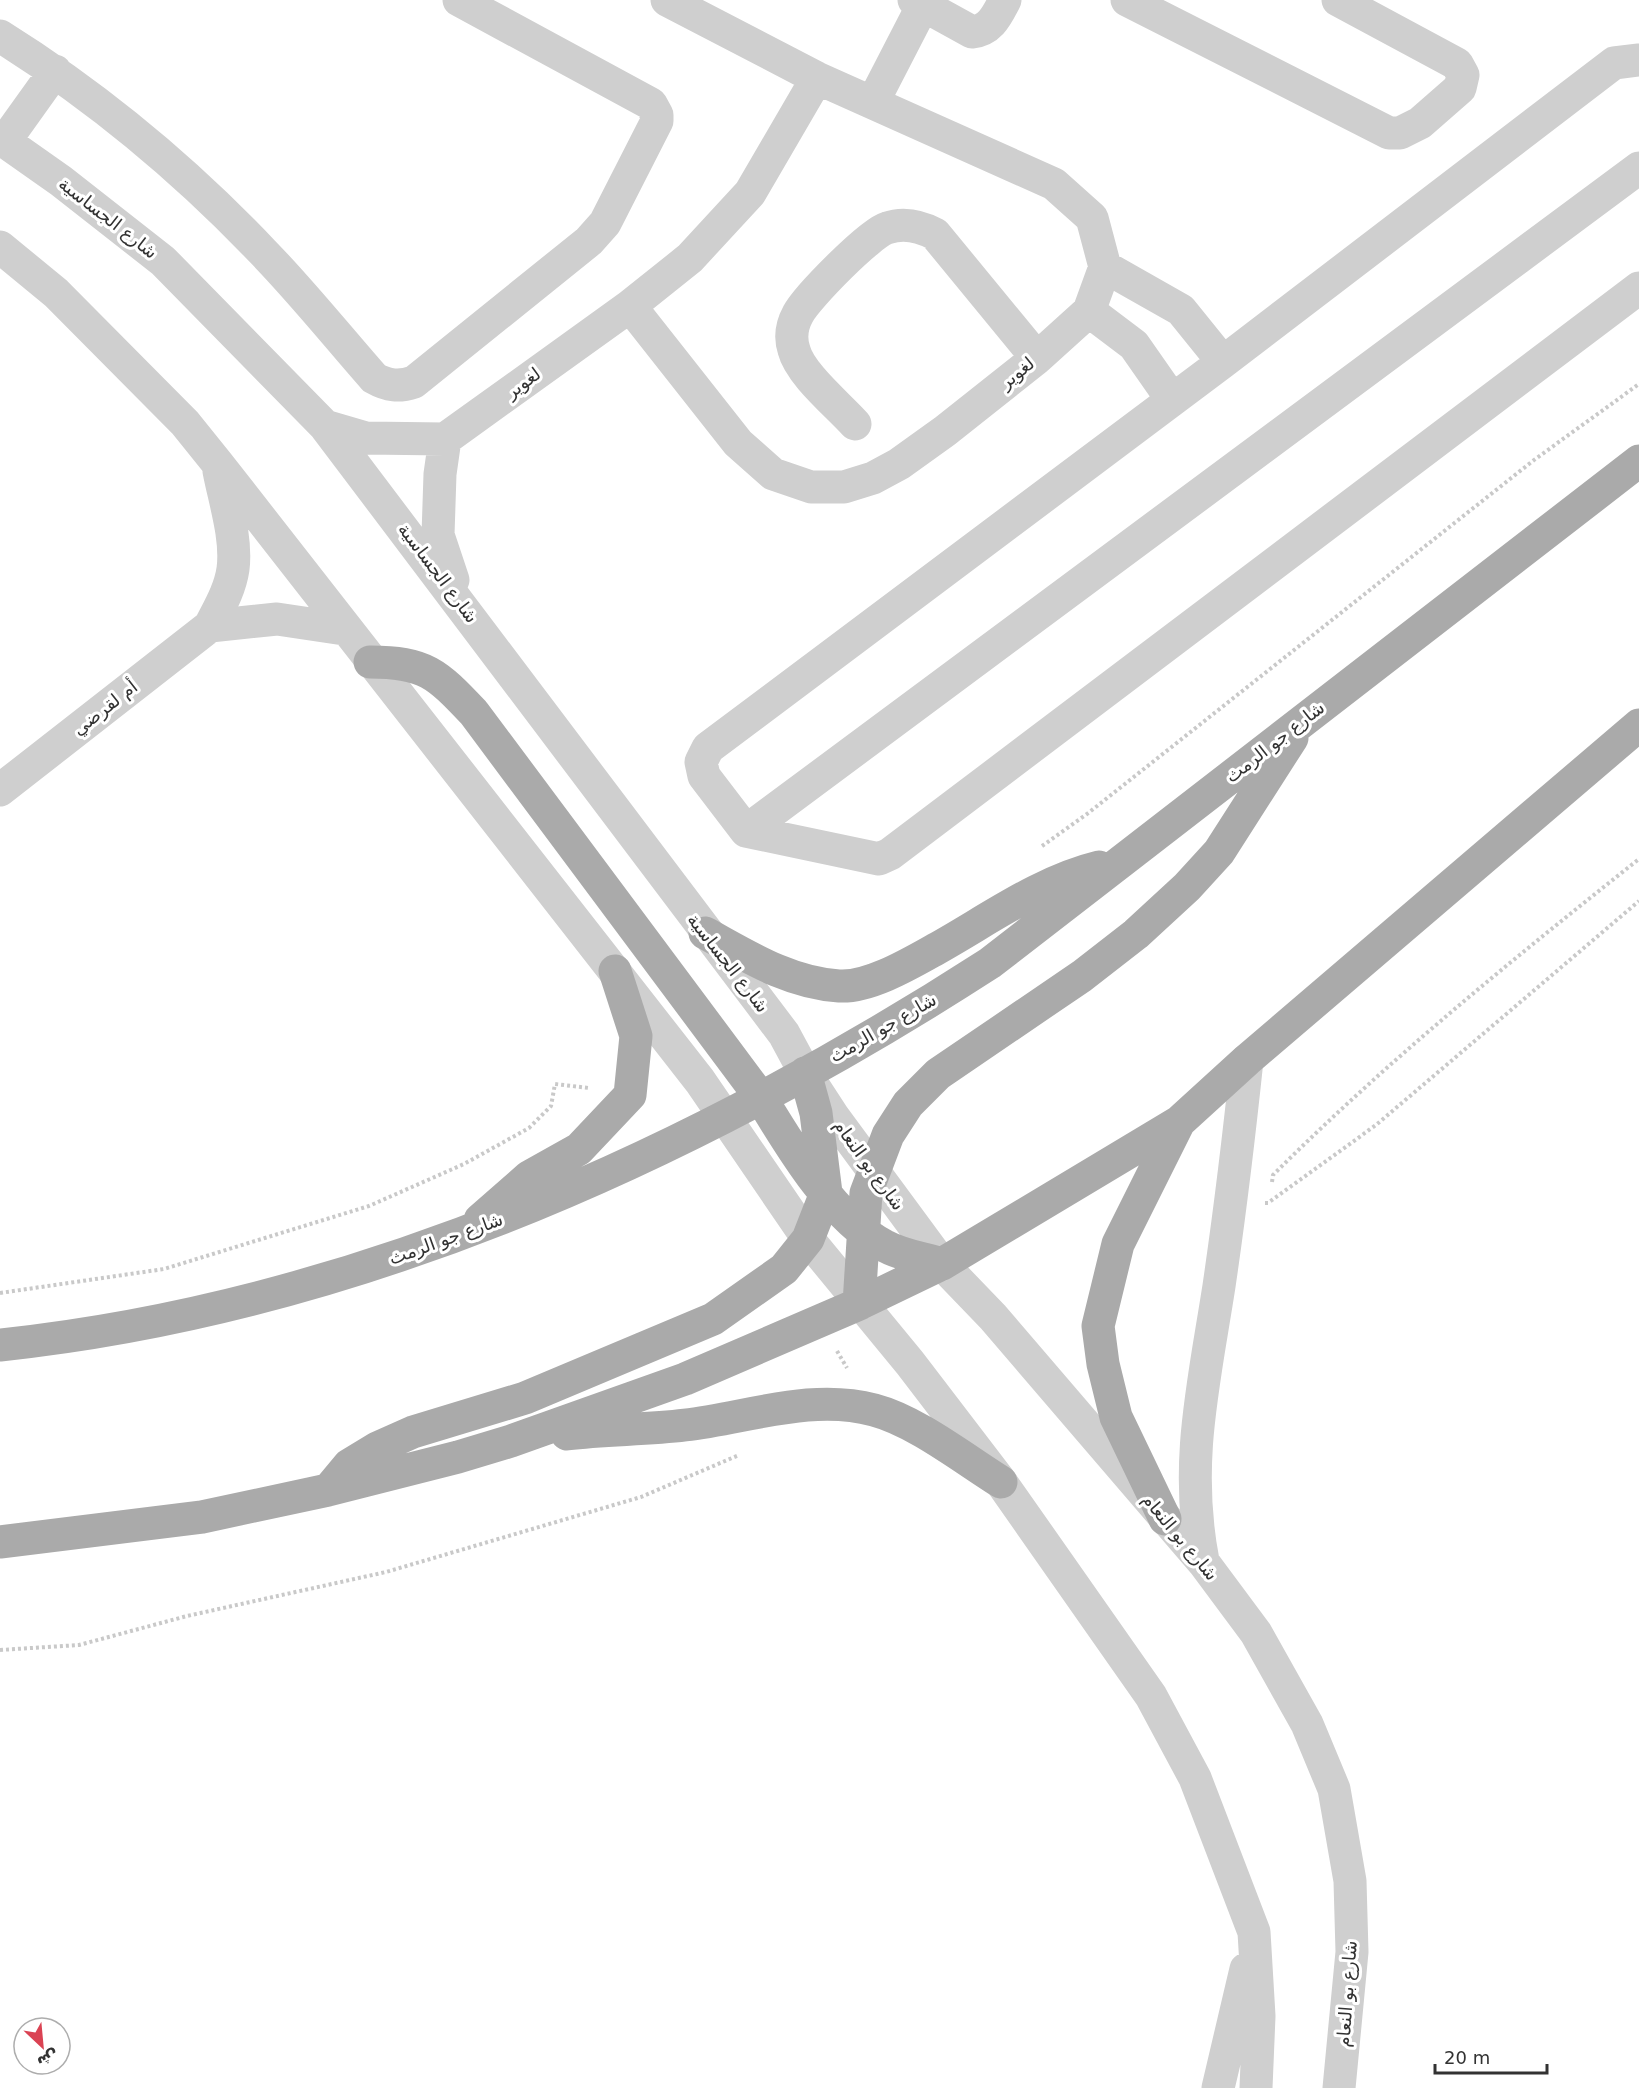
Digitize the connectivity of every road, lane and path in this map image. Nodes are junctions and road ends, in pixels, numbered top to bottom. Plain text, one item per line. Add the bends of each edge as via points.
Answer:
1 (459, 0) edge
2 (667, 0) edge
3 (1005, 0) edge
4 (1127, 0) edge
5 (1338, 0) edge
6 (918, 3) edge
7 (0, 36) edge
8 (1639, 60) edge
9 (55, 71) junction
10 (817, 78) junction
11 (873, 102) junction
12 (3, 140) edge
13 (1639, 168) edge
14 (0, 247) edge
15 (1105, 267) junction
16 (1639, 288) edge
17 (630, 306) junction
18 (1089, 311) junction
19 (1037, 358) junction
20 (1223, 362) junction
21 (1639, 384) edge
22 (1171, 398) junction
23 (855, 424) dead end
24 (325, 426) junction
25 (445, 439) junction
26 (1639, 461) edge
27 (218, 464) junction
28 (460, 602) junction
29 (210, 626) junction
30 (344, 629) junction
31 (370, 662) junction
32 (1302, 721) junction
33 (1639, 725) edge
34 (0, 790) edge
35 (746, 831) junction
36 (1040, 847) dead end
37 (1639, 859) edge
38 (1116, 866) junction
39 (1639, 901) edge
40 (705, 933) junction
41 (615, 971) junction
42 (1247, 1060) junction
43 (805, 1073) junction
44 (630, 1095) junction
45 (761, 1098) junction
46 (725, 1117) junction
47 (1179, 1122) junction
48 (873, 1172) junction
49 (1272, 1185) dead end
50 (826, 1193) junction
51 (1270, 1194) dead end
52 (1268, 1203) junction
53 (1266, 1214) dead end
54 (862, 1232) junction
55 (465, 1233) junction
56 (808, 1239) junction
57 (942, 1264) junction
58 (0, 1293) edge
59 (859, 1304) junction
60 (0, 1345) edge
61 (511, 1441) junction
62 (744, 1452) dead end
63 (1001, 1482) junction
64 (328, 1490) junction
65 (1165, 1519) junction
66 (0, 1542) edge
67 (1204, 1563) junction
68 (0, 1650) edge
69 (1254, 1932) junction
70 (1340, 2087) edge
71 (1218, 2088) edge
72 (1256, 2088) edge

1 - 9 street via 651,104 657,121 605,223 589,241 414,382 404,386 374,378 299,290 229,217 157,151
2 - 10 street
3 - 6 street via 989,26 972,32
4 - 5 street via 1389,134 1410,130 1460,88 1463,75 1457,64
6 - 11 street
7 - 9 street
8 - 20 street via 1614,63
9 - 12 street
10 - 11 street
10 - 17 street, لغوير via 750,193 690,258
11 - 15 street via 1054,184 1092,218
12 - 24 street, شارع الجساسية via 162,261
13 - 35 street
14 - 27 street via 56,293 185,423
15 - 18 street, لغوير
15 - 20 street via 1181,310
16 - 35 street via 890,854 879,859
17 - 19 street, لغوير via 738,443 774,474 811,487 844,487 899,464
17 - 25 street, لغوير
18 - 19 street, لغوير
18 - 22 street via 1134,345
19 - 23 street via 935,234 912,225 886,228 864,243 808,301 793,325 798,361
20 - 22 street
21 - 36 path via 1534,460 1106,800
22 - 35 street via 708,748 701,762 704,776
24 - 25 street via 366,438
24 - 28 street, شارع الجساسية
25 - 28 street via 438,535
26 - 32 main road, شارع جو الرمث
27 - 29 street, أم لقرضي via 233,568
27 - 30 street
28 - 40 street, شارع الجساسية
29 - 30 street via 277,619
29 - 34 street, أم لقرضي
30 - 31 street
31 - 41 street
31 - 45 main road via 400,662 440,676 474,713
32 - 38 main road, شارع جو الرمث
32 - 48 main road via 1219,852 1187,887 1136,934 1082,975 938,1074 908,1104 888,1135
33 - 42 main road
37 - 49 path via 1512,961 1331,1118 1273,1175
38 - 40 main road via 1077,873 1047,886 912,963 846,986 797,978
38 - 43 main road, شارع جو الرمث via 990,963 892,1027
39 - 52 path via 1376,1125
40 - 43 street, شارع الجساسية via 784,1034
41 - 44 main road via 636,1036
41 - 46 street
42 - 47 main road
42 - 67 street via 1229,1217 1194,1448 1195,1520
43 - 45 main road, شارع جو الرمث
43 - 48 street, شارع بو النعام
43 - 50 main road via 816,1113
44 - 55 main road via 579,1149 529,1177
44 - 58 path via 555,1083 551,1106 529,1128 464,1164 369,1206 164,1269
45 - 46 main road, شارع جو الرمث
45 - 50 main road via 791,1149
46 - 55 main road, شارع جو الرمث via 519,1213
46 - 56 street
47 - 57 main road
47 - 65 main road via 1118,1244 1098,1326 1116,1417
48 - 54 main road via 866,1193
48 - 57 street, شارع بو النعام
50 - 54 main road
50 - 56 main road
51 - 52 path
52 - 53 path
54 - 57 main road via 897,1252
54 - 59 main road
55 - 60 main road, شارع جو الرمث via 330,1279 163,1319
56 - 59 street
56 - 64 main road via 784,1269 713,1319 525,1398 413,1432 350,1465
57 - 59 main road
57 - 65 street, شارع بو النعام via 993,1317
59 - 61 main road via 685,1379
59 - 63 street via 910,1363
61 - 63 main road via 594,1430 683,1426 799,1405 849,1404 877,1410 915,1428
61 - 64 main road
62 - 68 path via 641,1497 386,1572 187,1616 79,1645
63 - 69 street via 1151,1696 1195,1778
64 - 66 main road via 202,1517
65 - 67 street, شارع بو النعام
67 - 70 street, شارع بو النعام via 1256,1633 1307,1724 1334,1789 1350,1881 1352,1952
69 - 71 street
69 - 72 street via 1259,2016

